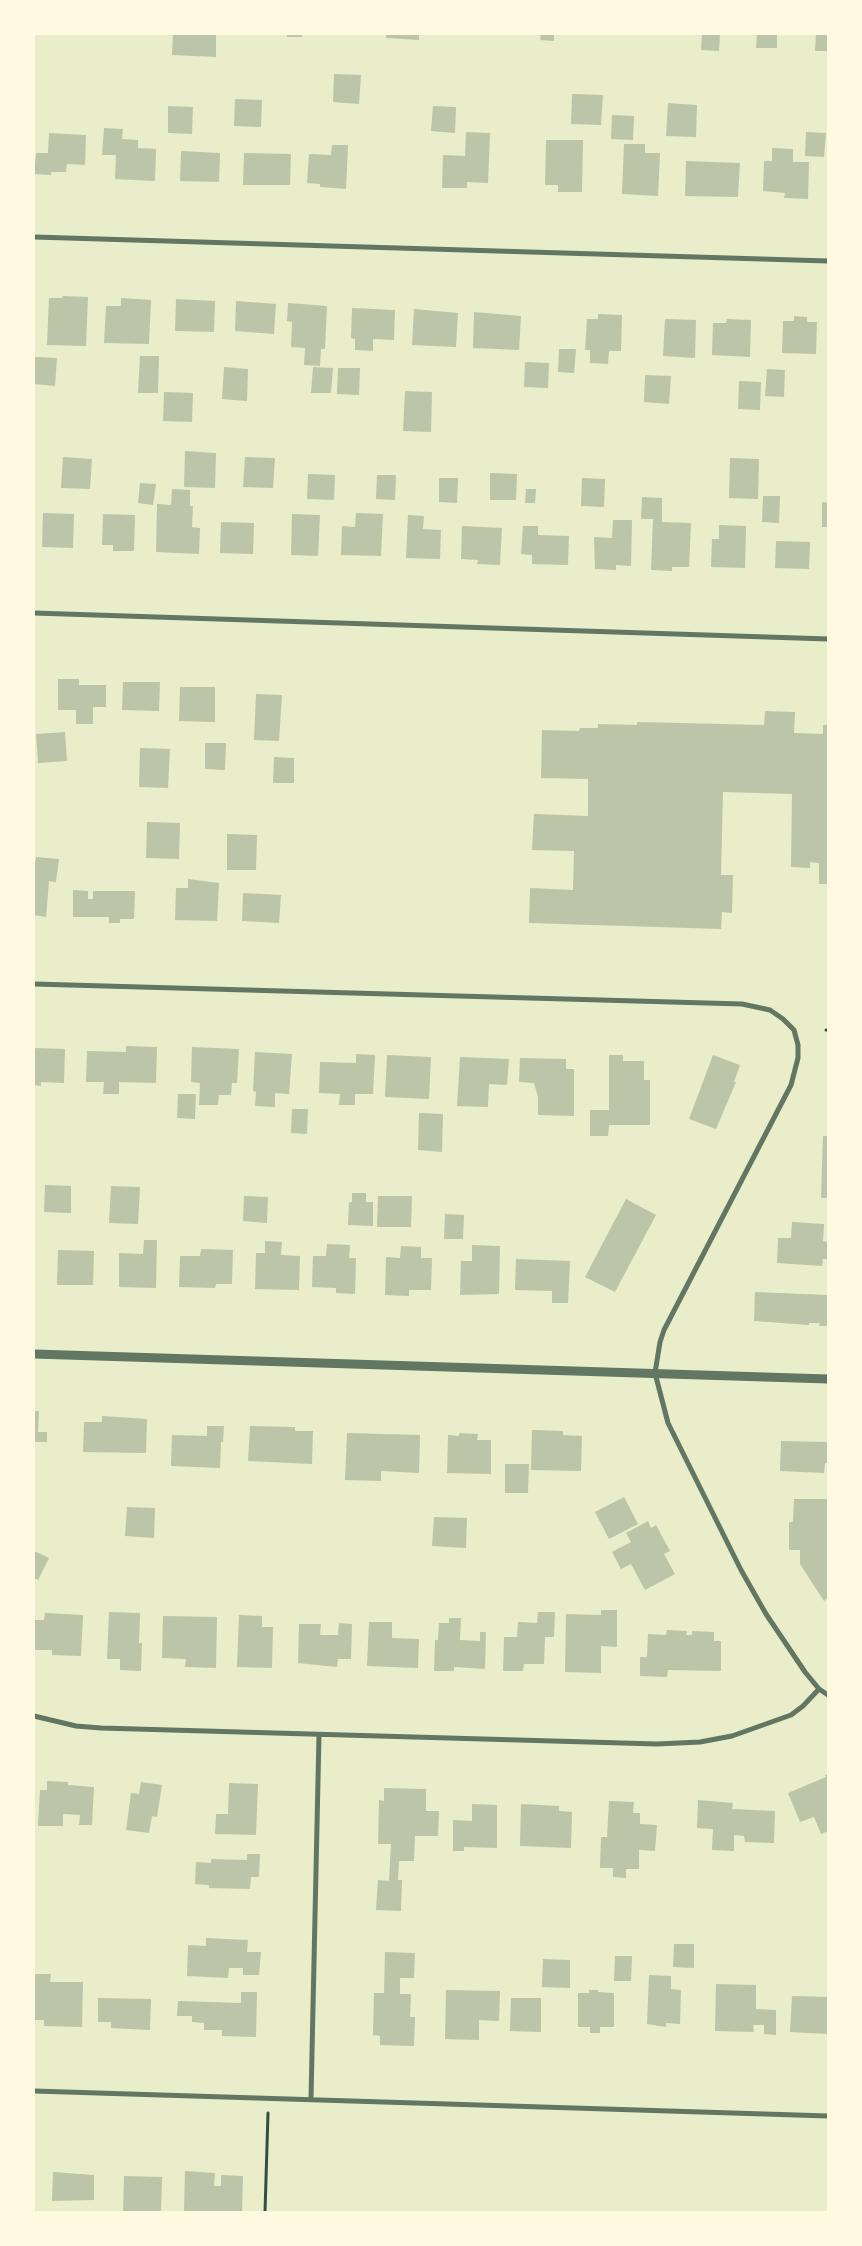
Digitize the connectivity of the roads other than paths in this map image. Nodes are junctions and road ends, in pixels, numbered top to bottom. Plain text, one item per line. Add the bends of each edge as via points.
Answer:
1 (34, 237) edge
2 (828, 261) edge
3 (34, 613) edge
4 (828, 639) edge
5 (34, 984) edge
6 (34, 1354) edge
7 (655, 1373) junction
8 (828, 1379) edge
9 (819, 1689) junction
10 (828, 1695) edge
11 (34, 1716) edge
12 (319, 1735) junction
13 (34, 2091) edge
14 (311, 2098) junction
15 (828, 2116) edge

1 - 2 street
3 - 4 street
5 - 7 street via 742,1004 770,1010 794,1030 798,1058 791,1085 664,1330
6 - 7 street
7 - 8 street
7 - 9 street via 668,1423 742,1570 766,1614
9 - 10 street
9 - 12 street via 791,1714 732,1736 700,1742 657,1744
11 - 12 street via 101,1728
12 - 14 street
13 - 14 street
14 - 15 street

